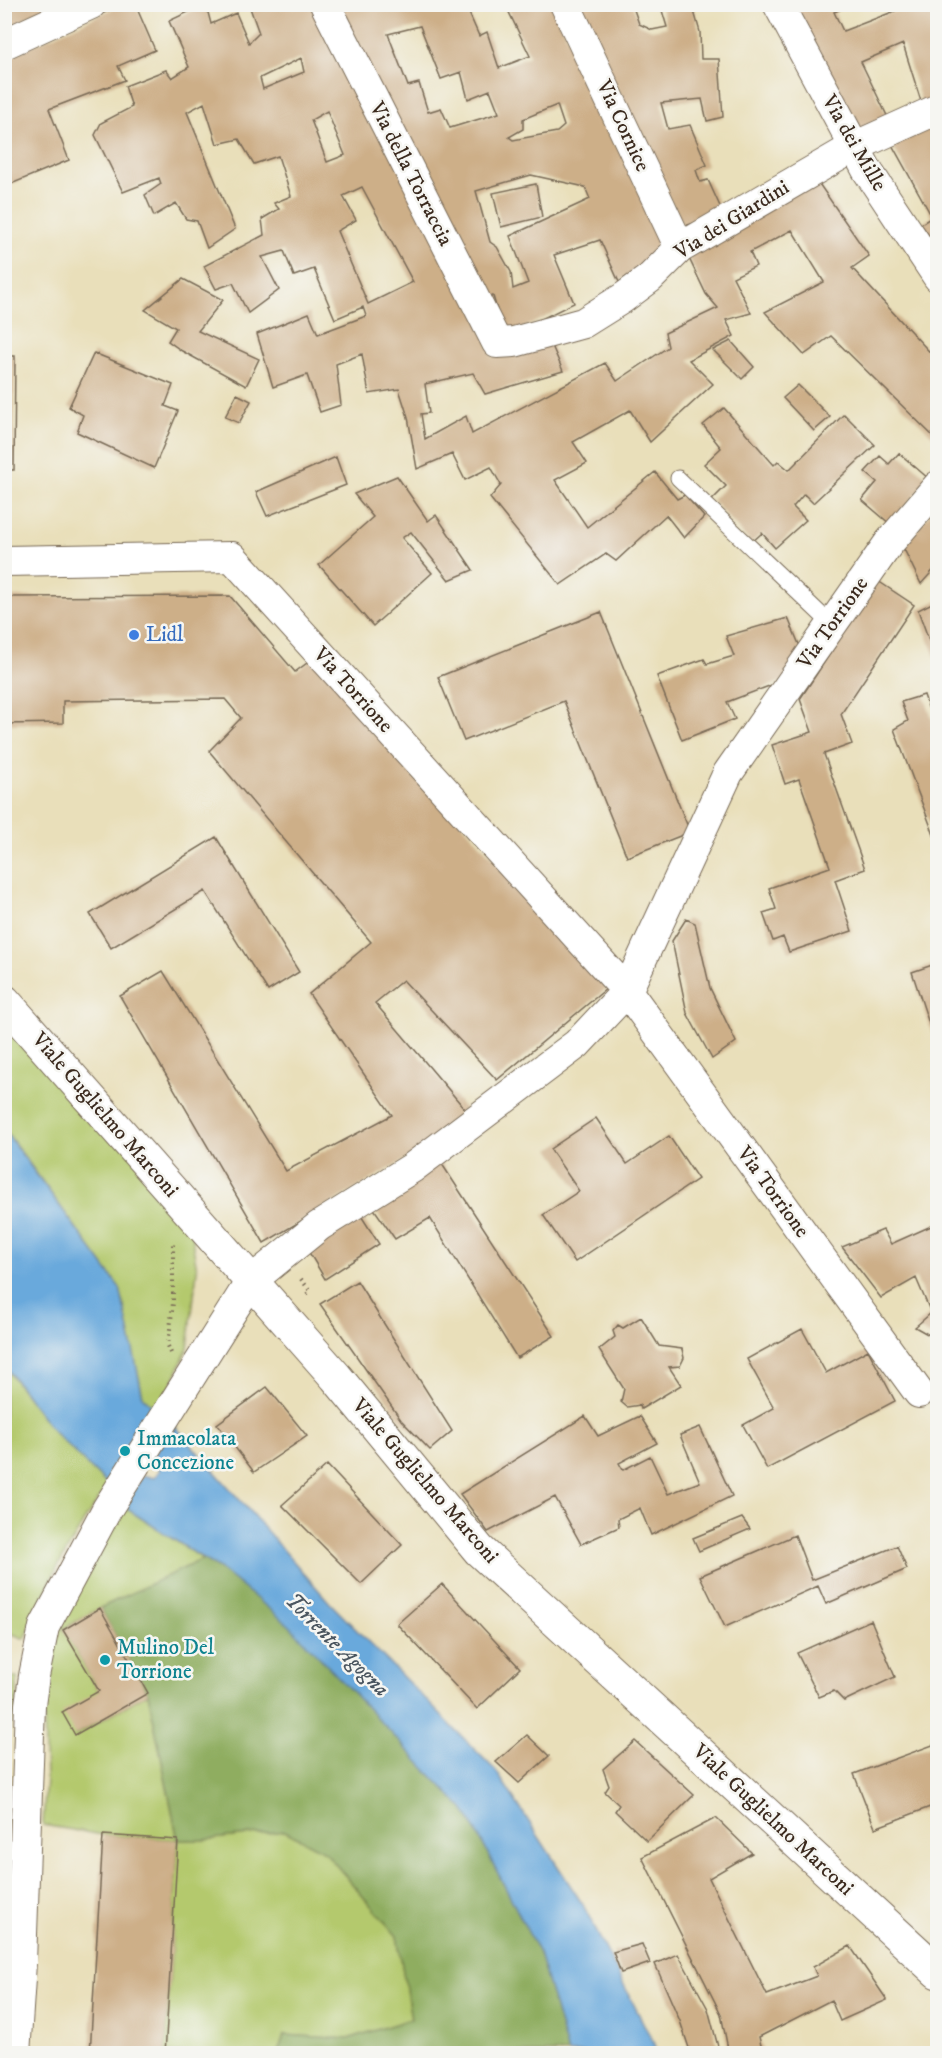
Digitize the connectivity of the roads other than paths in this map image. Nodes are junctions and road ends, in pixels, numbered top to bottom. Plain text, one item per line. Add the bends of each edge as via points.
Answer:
1 (91, 4) edge
2 (325, 4) edge
3 (565, 4) edge
4 (778, 4) edge
5 (4, 44) edge
6 (938, 110) edge
7 (854, 147) junction
8 (680, 248) junction
9 (938, 277) edge
10 (497, 344) joint
11 (678, 478) dead end
12 (938, 486) edge
13 (4, 561) edge
14 (832, 625) junction
15 (627, 991) junction
16 (4, 1001) edge
17 (251, 1281) junction
18 (920, 1393) dead end
19 (17, 1754) edge
20 (4, 1808) edge
21 (27, 1832) junction
22 (938, 1972) edge
23 (15, 2054) edge

1 - 5 street
2 - 10 street, Via della Torraccia
3 - 8 street, Via Cornice
4 - 7 street, Via dei Mille
6 - 7 street, Via dei Giardini
7 - 8 street, Via dei Giardini
7 - 9 street, Via dei Mille
8 - 10 street, Via dei Giardini via 650,278 584,323
11 - 14 lane
12 - 14 street, Via Torrione via 889,543
13 - 15 street, Via Torrione via 232,557
14 - 15 street, Via Torrione via 728,773
15 - 17 street, Via Torrione via 577,1044 412,1168 319,1226
15 - 18 street, Via Torrione
16 - 17 main road, Viale Guglielmo Marconi
17 - 19 street, Via Torrione via 107,1509 44,1627
17 - 22 main road, Viale Guglielmo Marconi via 479,1550
19 - 21 street, Via Torrione
20 - 21 street
21 - 23 street, Via Torrione

